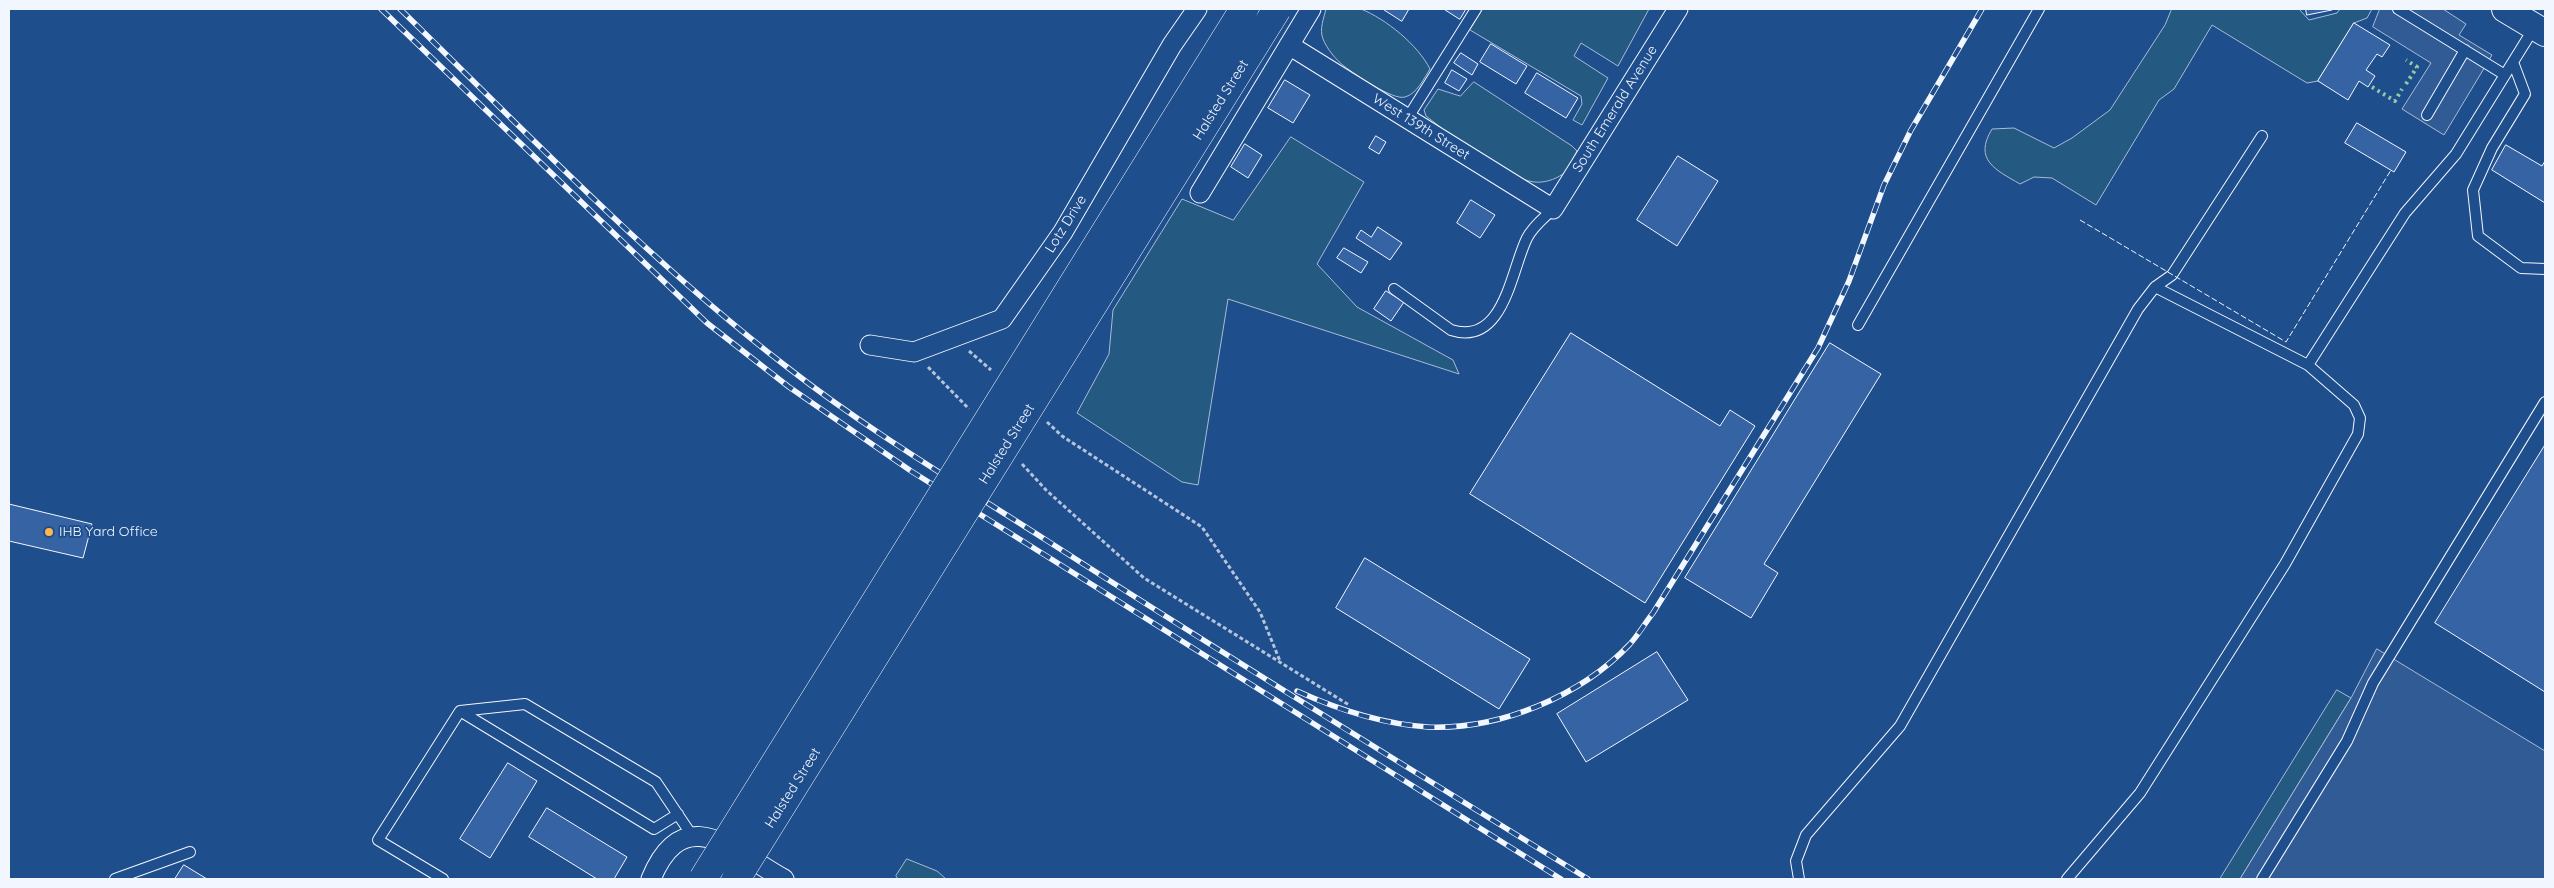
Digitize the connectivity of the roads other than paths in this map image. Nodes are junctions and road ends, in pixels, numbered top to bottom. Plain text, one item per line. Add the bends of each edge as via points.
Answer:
1 (1197, 9) edge
2 (1244, 9) edge
3 (1278, 9) edge
4 (1311, 9) edge
5 (1476, 9) edge
6 (1678, 9) edge
7 (2039, 9) edge
8 (2398, 9) edge
9 (2505, 9) edge
10 (2540, 30) edge
11 (1289, 45) junction
12 (2465, 50) junction
13 (2513, 62) junction
14 (2505, 75) junction
15 (2427, 115) dead end
16 (1407, 119) junction
17 (2262, 136) dead end
18 (1200, 193) dead end
19 (1553, 209) junction
20 (2545, 269) edge
21 (2155, 287) junction
22 (1394, 289) dead end
23 (1858, 325) dead end
24 (870, 345) dead end
25 (2308, 365) junction
26 (2545, 402) edge
27 (460, 711) junction
28 (678, 814) junction
29 (693, 837) junction
30 (190, 852) dead end
31 (115, 879) edge
32 (443, 879) edge
33 (651, 879) edge
34 (703, 879) edge
35 (736, 879) edge
36 (784, 879) edge
37 (1799, 879) edge
38 (2067, 879) edge
39 (2262, 879) edge

1 - 24 street, Lotz Drive via 1063,232 1002,319 914,352
2 - 34 main road, Halsted Street, bridge
3 - 35 main road, Halsted Street, bridge
4 - 11 street
5 - 16 lane
6 - 19 street, South Emerald Avenue
7 - 23 lane
8 - 12 lane
9 - 10 street
10 - 13 lane
11 - 16 street, West 139th Street
11 - 18 street
12 - 14 lane
12 - 15 lane
13 - 14 lane
13 - 20 lane via 2526,94 2492,148 2473,190 2478,236 2521,268
14 - 25 lane via 2456,154 2405,213
16 - 19 street, West 139th Street
17 - 21 lane via 2172,275
19 - 22 lane via 1527,238 1505,300 1495,316 1474,332 1451,330
21 - 25 lane
21 - 37 lane via 2138,309 1900,726 1806,834 1796,861
25 - 38 lane via 2354,405 2360,418 2358,434 2285,564 2140,793
26 - 39 lane via 2373,683 2347,742
27 - 28 lane via 654,829
27 - 28 lane via 525,704 656,782
27 - 32 lane via 378,840
28 - 29 lane
29 - 33 street via 676,844 664,855
29 - 36 street via 708,836 727,844
30 - 31 lane

